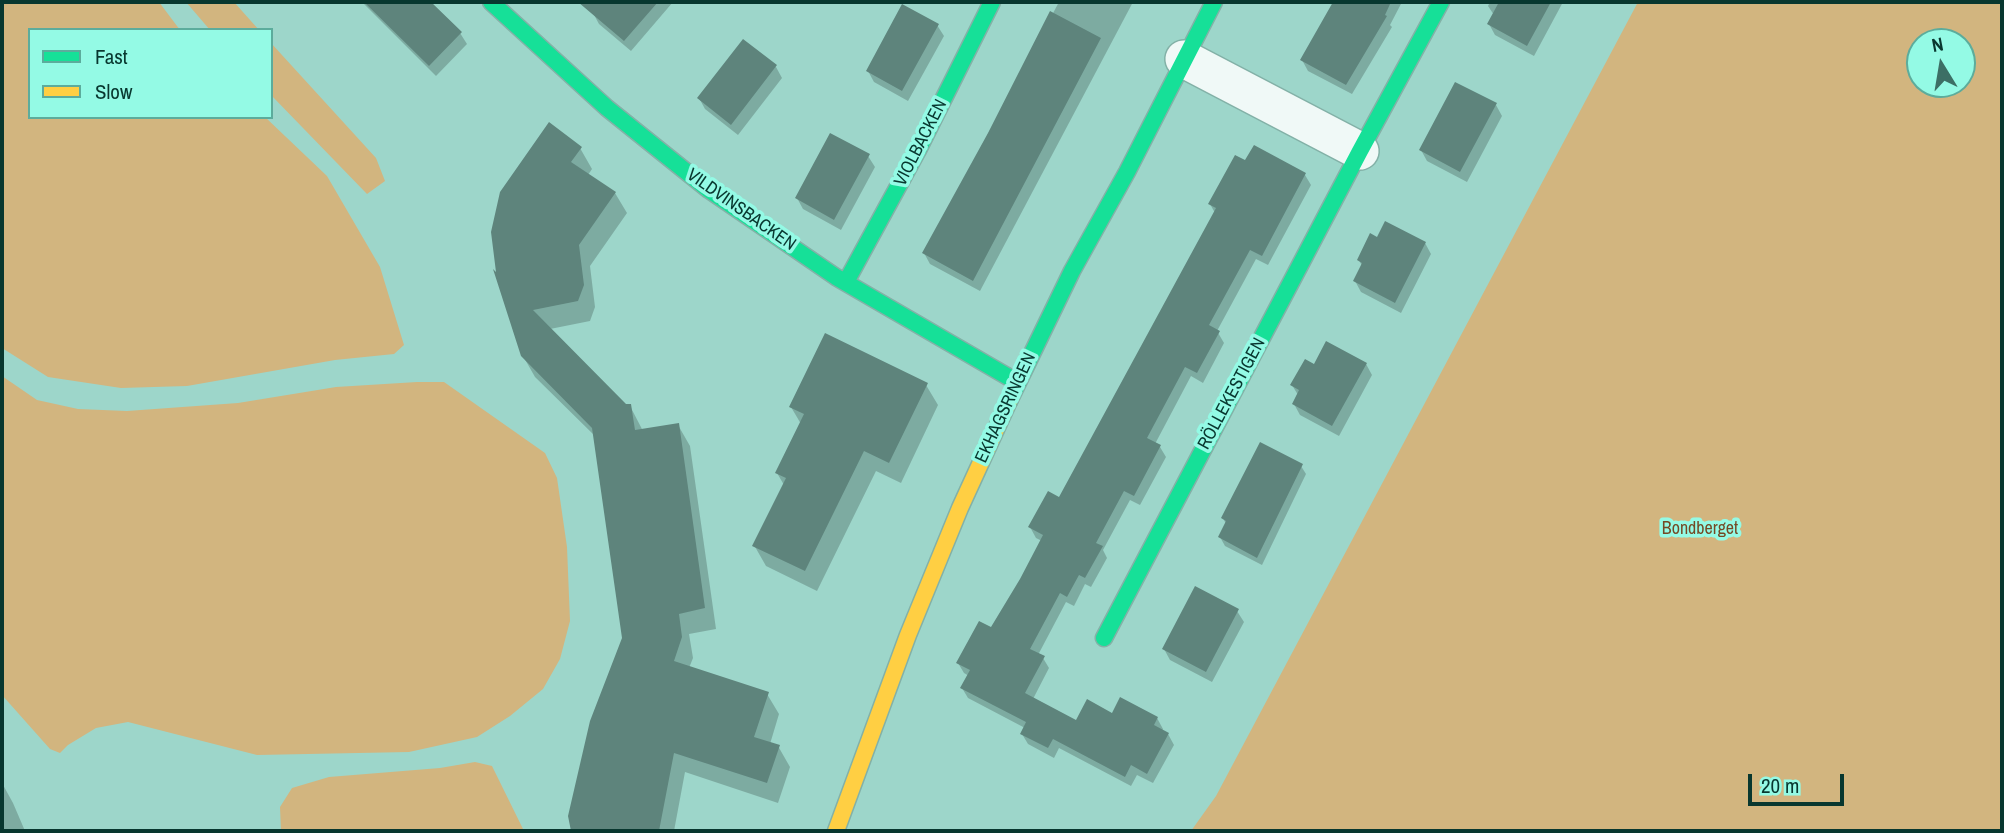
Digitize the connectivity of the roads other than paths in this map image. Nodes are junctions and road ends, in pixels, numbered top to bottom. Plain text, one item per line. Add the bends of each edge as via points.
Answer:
1 (491, 2) edge
2 (992, 2) edge
3 (1214, 2) edge
4 (1441, 2) edge
5 (1184, 60) junction
6 (1360, 151) junction
7 (846, 282) junction
8 (1017, 382) junction
9 (1104, 638) dead end
10 (836, 831) edge

1 - 7 street, VILDVINSBACKEN via 607,108 709,190
2 - 7 street, VIOLBACKEN via 919,150
3 - 5 street, EKHAGSRINGEN
4 - 6 street, RÖLLEKESTIGEN
5 - 6 street
5 - 8 street, EKHAGSRINGEN
6 - 9 street, RÖLLEKESTIGEN
7 - 8 street, VILDVINSBACKEN
8 - 10 street, EKHAGSRINGEN via 908,635

